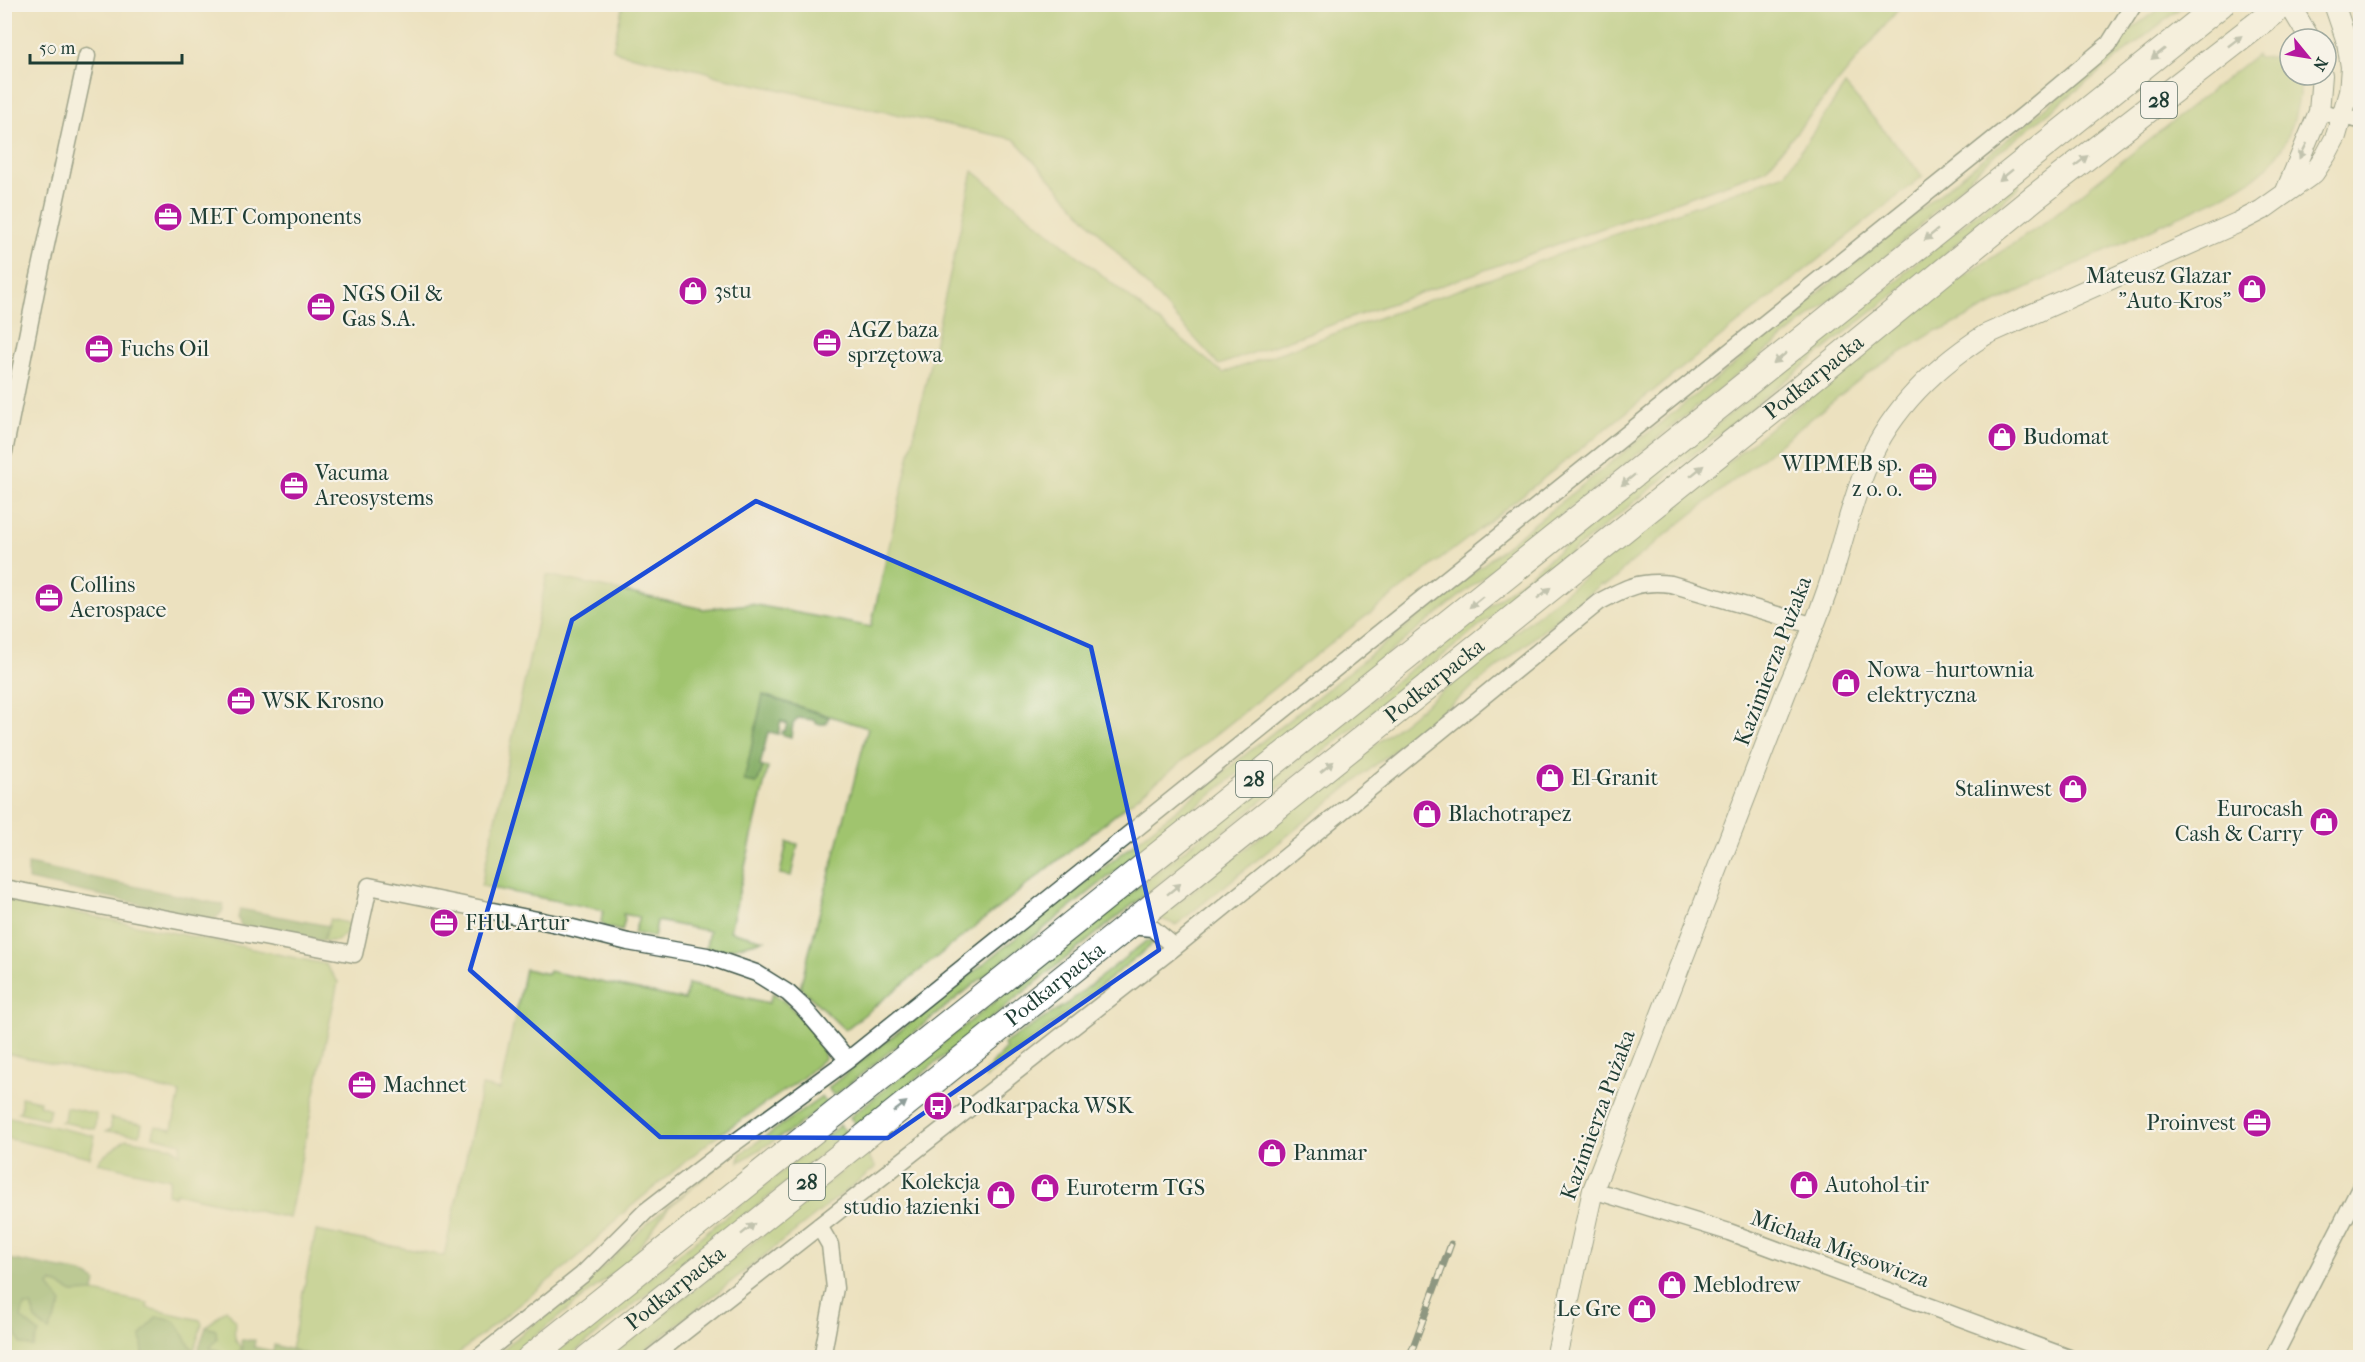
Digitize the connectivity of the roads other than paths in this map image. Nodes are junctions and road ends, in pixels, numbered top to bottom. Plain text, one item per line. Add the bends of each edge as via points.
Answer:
1 (2134, 4) edge
2 (2221, 4) edge
3 (2284, 4) edge
4 (2289, 4) edge
5 (2334, 4) edge
6 (2303, 27) edge
7 (87, 56) dead end
8 (2321, 87) edge
9 (2319, 112) junction
10 (2352, 118) edge
11 (2286, 191) junction
12 (4, 452) edge
13 (1815, 626) junction
14 (4, 888) edge
15 (1128, 926) junction
16 (1175, 947) junction
17 (848, 1060) junction
18 (2361, 1188) edge
19 (1593, 1190) junction
20 (819, 1226) junction
21 (478, 1358) edge
22 (530, 1358) edge
23 (588, 1358) edge
24 (651, 1358) edge
25 (822, 1358) edge
26 (1556, 1358) edge
27 (2069, 1358) edge
28 (2273, 1358) edge

1 - 17 street via 2109,44 2024,115
2 -> 22 main road, Podkarpacka / 28
15 -> 3 main road, Podkarpacka / 28 via 2035,197
4 - 6 street
5 - 10 street, Kazimierza Pużaka via 2351,67
7 - 12 street
8 - 9 street, Kazimierza Pużaka
9 - 10 street
9 -> 11 street, Kazimierza Pużaka
10 - 11 street, Kazimierza Pużaka via 2313,173
11 - 13 street, Kazimierza Pużaka via 2237,223 1985,335 1933,373 1892,420 1865,470
13 - 16 street via 1671,584 1626,587 1599,602 1509,673
13 - 19 street, Kazimierza Pużaka
14 - 17 street via 354,954 369,886 556,924 707,956 756,973 802,1006
15 - 16 street via 1152,928
23 -> 15 main road, Podkarpacka / 28
16 - 20 street
17 - 21 street via 646,1211 582,1275
18 - 28 street
19 - 26 street, Kazimierza Pużaka
19 - 27 street, Michała Mięsowicza via 1729,1232
20 - 24 street
20 - 25 street via 830,1245 835,1288

